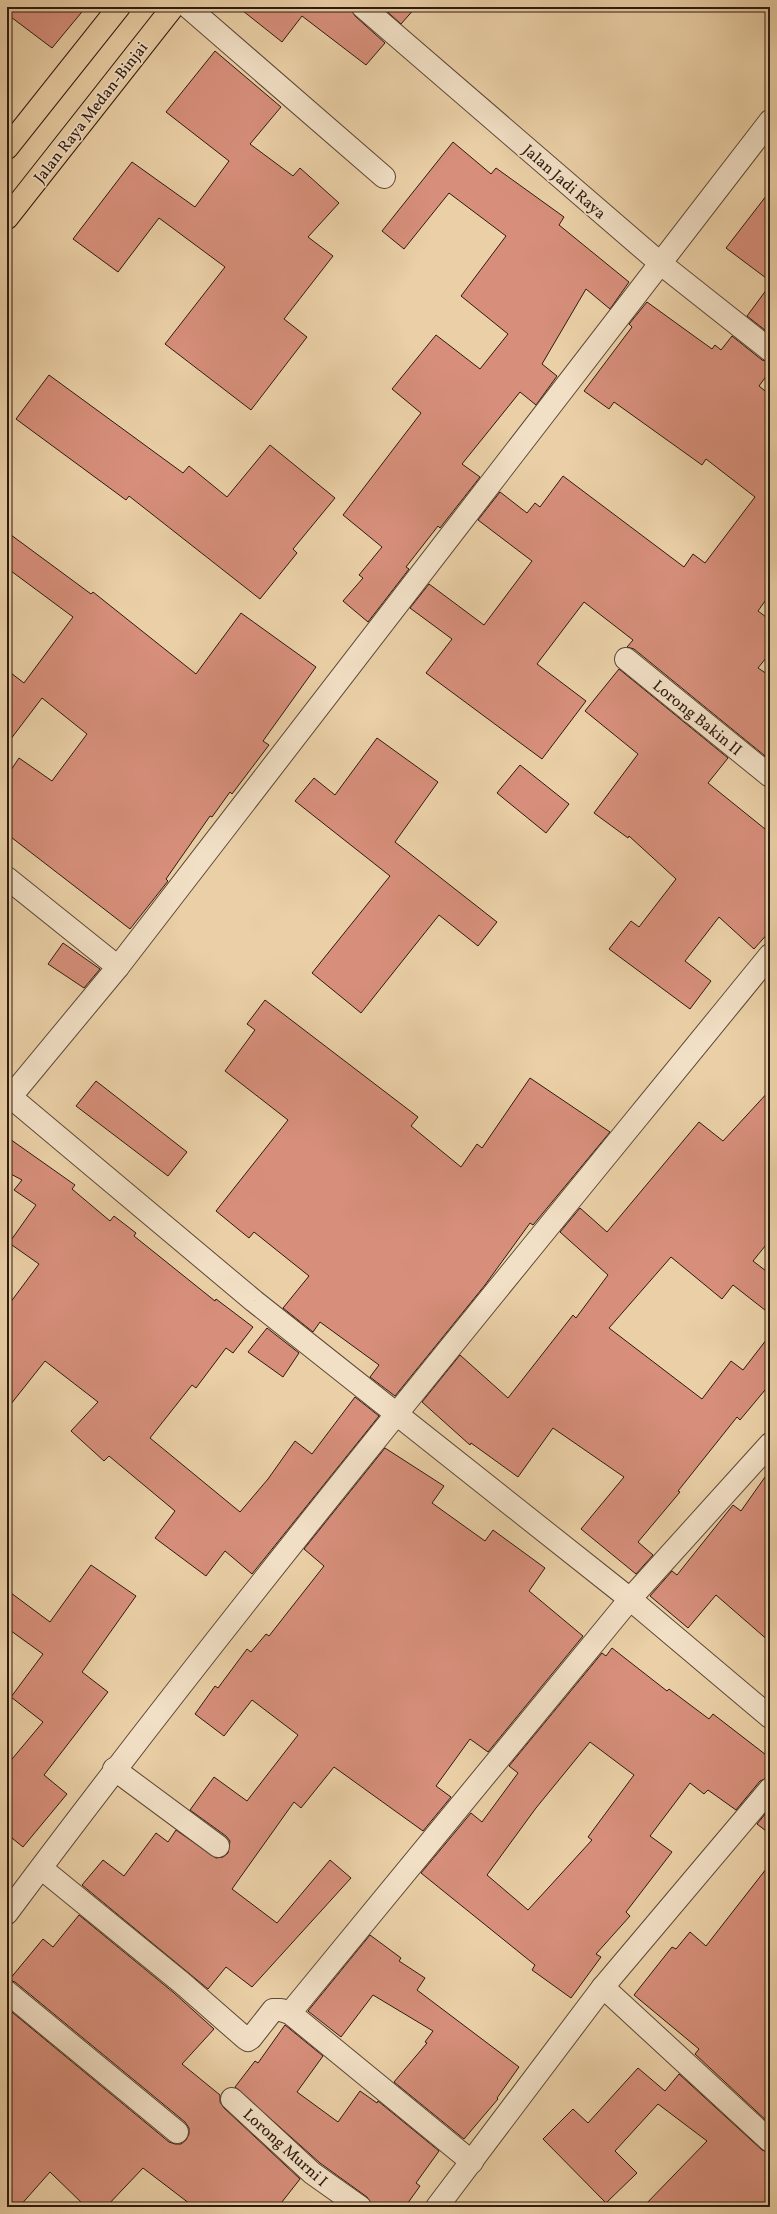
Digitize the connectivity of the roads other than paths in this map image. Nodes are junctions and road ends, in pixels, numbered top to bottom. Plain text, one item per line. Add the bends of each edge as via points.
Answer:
1 (119, 7) edge
2 (173, 7) edge
3 (188, 7) edge
4 (363, 7) edge
5 (770, 121) edge
6 (7, 148) edge
7 (384, 177) dead end
8 (7, 218) edge
9 (660, 263) junction
10 (770, 350) edge
11 (626, 658) dead end
12 (770, 776) edge
13 (7, 878) edge
14 (770, 955) edge
15 (118, 967) junction
16 (8, 1097) edge
17 (397, 1414) junction
18 (770, 1444) edge
19 (630, 1599) junction
20 (770, 1717) edge
21 (114, 1769) junction
22 (770, 1789) edge
23 (218, 1846) dead end
24 (41, 1868) junction
25 (7, 1913) edge
26 (603, 1987) junction
27 (7, 1992) edge
28 (290, 2013) junction
29 (232, 2099) dead end
30 (177, 2132) dead end
31 (770, 2141) edge
32 (472, 2162) junction
33 (360, 2207) edge
34 (436, 2207) edge

1 - 6 highway
2 - 8 highway, Jalan Raya Medan-Binjai
3 - 7 street
4 - 9 street, Jalan Jadi Raya
5 - 9 street
9 - 10 street, Jalan Jadi Raya
9 - 15 street
11 - 12 street, Lorong Bakin II
13 - 15 street
14 - 17 street
15 - 16 street
16 - 17 street via 254,1301
17 - 19 street
17 - 21 street
18 - 19 street
19 - 20 street
19 - 28 street
21 - 23 street
21 - 24 street
22 - 26 street
24 - 25 street
24 - 28 street via 182,1983 244,2038 251,2038 273,2010
26 - 31 street
26 - 32 street
27 - 30 street
28 - 32 street
29 - 33 street, Lorong Murni I via 312,2173
32 - 34 street

